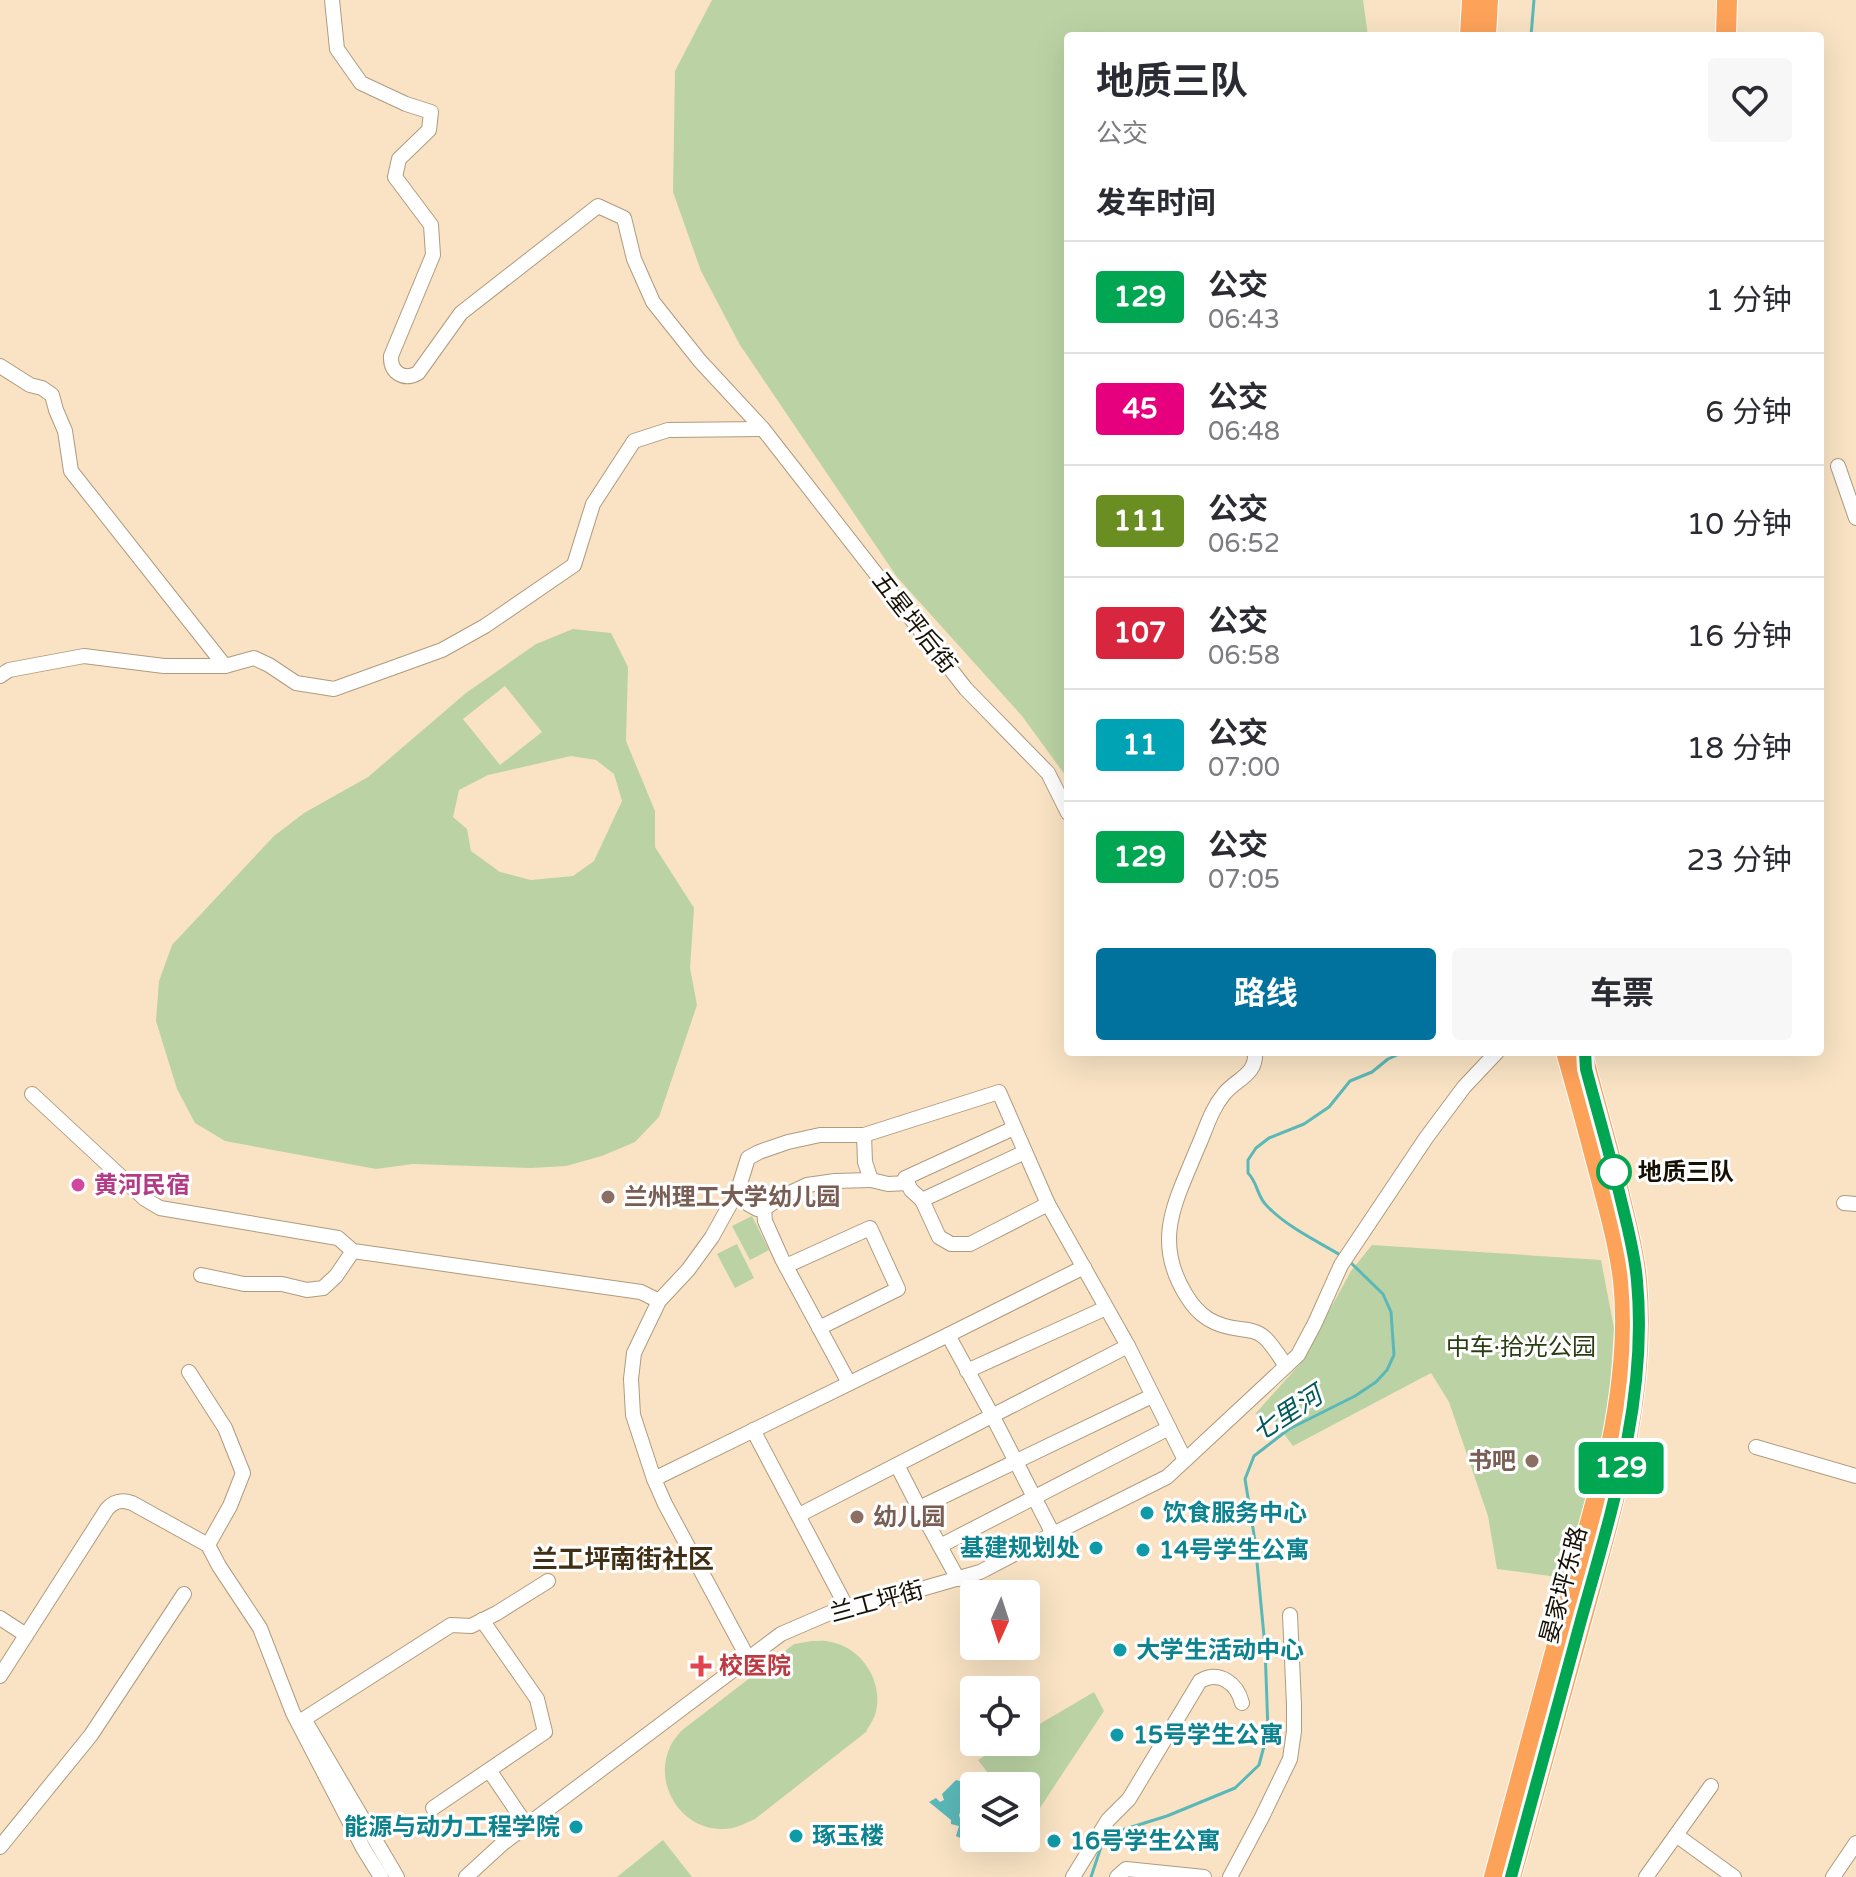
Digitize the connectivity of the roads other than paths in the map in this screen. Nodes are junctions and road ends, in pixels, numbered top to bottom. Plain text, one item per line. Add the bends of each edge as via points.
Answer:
1 (332, 0) edge
2 (1472, 0) edge
3 (1488, 0) edge
4 (1727, 0) edge
5 (1470, 32) edge
6 (1486, 32) edge
7 (1726, 32) edge
8 (0, 366) edge
9 (763, 429) junction
10 (1838, 466) dead end
11 (1856, 518) edge
12 (225, 666) junction
13 (0, 676) edge
14 (1064, 805) edge
15 (1255, 1056) edge
16 (1493, 1056) edge
17 (1577, 1058) edge
18 (32, 1094) dead end
19 (1014, 1128) junction
20 (864, 1135) junction
21 (1025, 1152) junction
22 (871, 1180) junction
23 (908, 1183) junction
24 (738, 1190) junction
25 (922, 1200) junction
26 (1048, 1204) junction
27 (764, 1209) junction
28 (353, 1251) junction
29 (786, 1266) junction
30 (1084, 1267) junction
31 (201, 1275) dead end
32 (1630, 1280) junction
33 (659, 1301) junction
34 (1106, 1308) junction
35 (819, 1328) junction
36 (948, 1335) junction
37 (1128, 1346) junction
38 (1286, 1366) junction
39 (967, 1371) junction
40 (189, 1372) dead end
41 (849, 1383) junction
42 (1152, 1396) junction
43 (993, 1417) junction
44 (1169, 1428) junction
45 (753, 1430) junction
46 (1756, 1447) dead end
47 (1185, 1460) junction
48 (1015, 1462) junction
49 (897, 1465) junction
50 (1856, 1476) edge
51 (654, 1479) junction
52 (1034, 1498) junction
53 (919, 1508) junction
54 (799, 1515) junction
55 (1053, 1534) junction
56 (208, 1545) junction
57 (940, 1546) junction
58 (958, 1579) junction
59 (548, 1581) dead end
60 (184, 1594) dead end
61 (846, 1606) junction
62 (1290, 1615) dead end
63 (0, 1618) edge
64 (482, 1620) junction
65 (26, 1635) junction
66 (749, 1660) junction
67 (0, 1676) edge
68 (1242, 1703) dead end
69 (489, 1770) junction
70 (1711, 1786) dead end
71 (433, 1808) dead end
72 (527, 1826) junction
73 (1676, 1835) junction
74 (1856, 1843) edge
75 (0, 1847) edge
76 (381, 1877) edge
77 (397, 1877) edge
78 (466, 1877) edge
79 (1073, 1877) edge
80 (1117, 1877) edge
81 (1204, 1877) edge
82 (1230, 1877) edge
83 (1494, 1877) edge
84 (1511, 1877) edge
85 (1646, 1877) edge
86 (1734, 1877) edge
87 (1833, 1877) edge

1 - 9 street, 五星坪后街 via 337,49 361,83 431,112 429,130 399,159 395,177 431,225 433,255 391,356 394,371 403,376 418,373 461,313 598,206 624,218 653,302
2 - 5 highway
3 - 6 highway
4 - 7 highway
8 - 12 street via 52,395 71,471
9 - 12 street via 668,430 634,441 593,504 574,565 442,650 334,689 296,683 254,658
9 - 14 street, 五星坪后街 via 966,689 1048,773
10 - 11 street
12 - 13 street via 164,666 84,656
15 - 38 street via 1252,1068 1225,1092 1208,1117 1169,1221 1169,1246 1184,1293 1197,1311 1213,1324 1265,1337
16 - 38 street, 兰工坪街 via 1426,1138 1341,1265 1298,1355
17 - 32 highway, 晏家坪东路 via 1623,1209
18 - 28 street via 160,1208 338,1238
19 - 20 street via 999,1092
19 - 21 street
19 - 23 street via 905,1178
20 - 22 street
20 - 24 street via 820,1135 759,1152 748,1158
21 - 25 street
21 - 26 street
22 - 23 street
22 - 27 street via 807,1185
23 - 25 street
24 - 27 street via 748,1204
24 - 33 street via 712,1237
25 - 26 street via 939,1237 951,1244 970,1244
26 - 30 street
27 - 29 street
28 - 31 street via 323,1288 244,1284
28 - 33 street via 641,1292
29 - 35 street
29 - 35 street via 870,1228 898,1289
30 - 34 street
30 - 36 street
32 - 83 highway, 晏家坪东路 via 1620,1402 1611,1445
32 - 84 highway, 晏家坪东路 via 1639,1325 1626,1449
33 - 51 street via 634,1353 631,1379 633,1415
34 - 37 street
34 - 39 street
35 - 41 street
36 - 39 street
36 - 41 street
37 - 42 street
37 - 43 street
38 - 47 street, 兰工坪街
39 - 43 street
40 - 56 street via 225,1428 243,1473
41 - 45 street
42 - 44 street
42 - 48 street
43 - 48 street
43 - 49 street
44 - 47 street
44 - 52 street
45 - 51 street
45 - 54 street
46 - 50 street
47 - 55 street, 兰工坪街 via 1167,1477
48 - 52 street
48 - 53 street
49 - 53 street
49 - 54 street
51 - 66 street
52 - 55 street
52 - 57 street
53 - 57 street
54 - 61 street
55 - 58 street, 兰工坪街
56 - 65 street via 132,1503 113,1503
56 - 76 street via 260,1628 293,1713
57 - 58 street
58 - 61 street, 兰工坪街
59 - 64 street
60 - 75 street via 91,1735
61 - 66 street, 兰工坪街 via 781,1634
62 - 82 street via 1290,1759
63 - 65 street
64 - 69 street via 537,1699 545,1732
64 - 77 street via 471,1626 451,1625 304,1719
65 - 67 street
66 - 72 street, 兰工坪街
68 - 79 street via 1236,1688 1223,1678 1198,1683 1129,1799 1108,1820
69 - 71 street
69 - 72 street
70 - 73 street
72 - 78 street, 兰工坪街
73 - 85 street
73 - 86 street
74 - 87 street
80 - 81 street via 1126,1869

